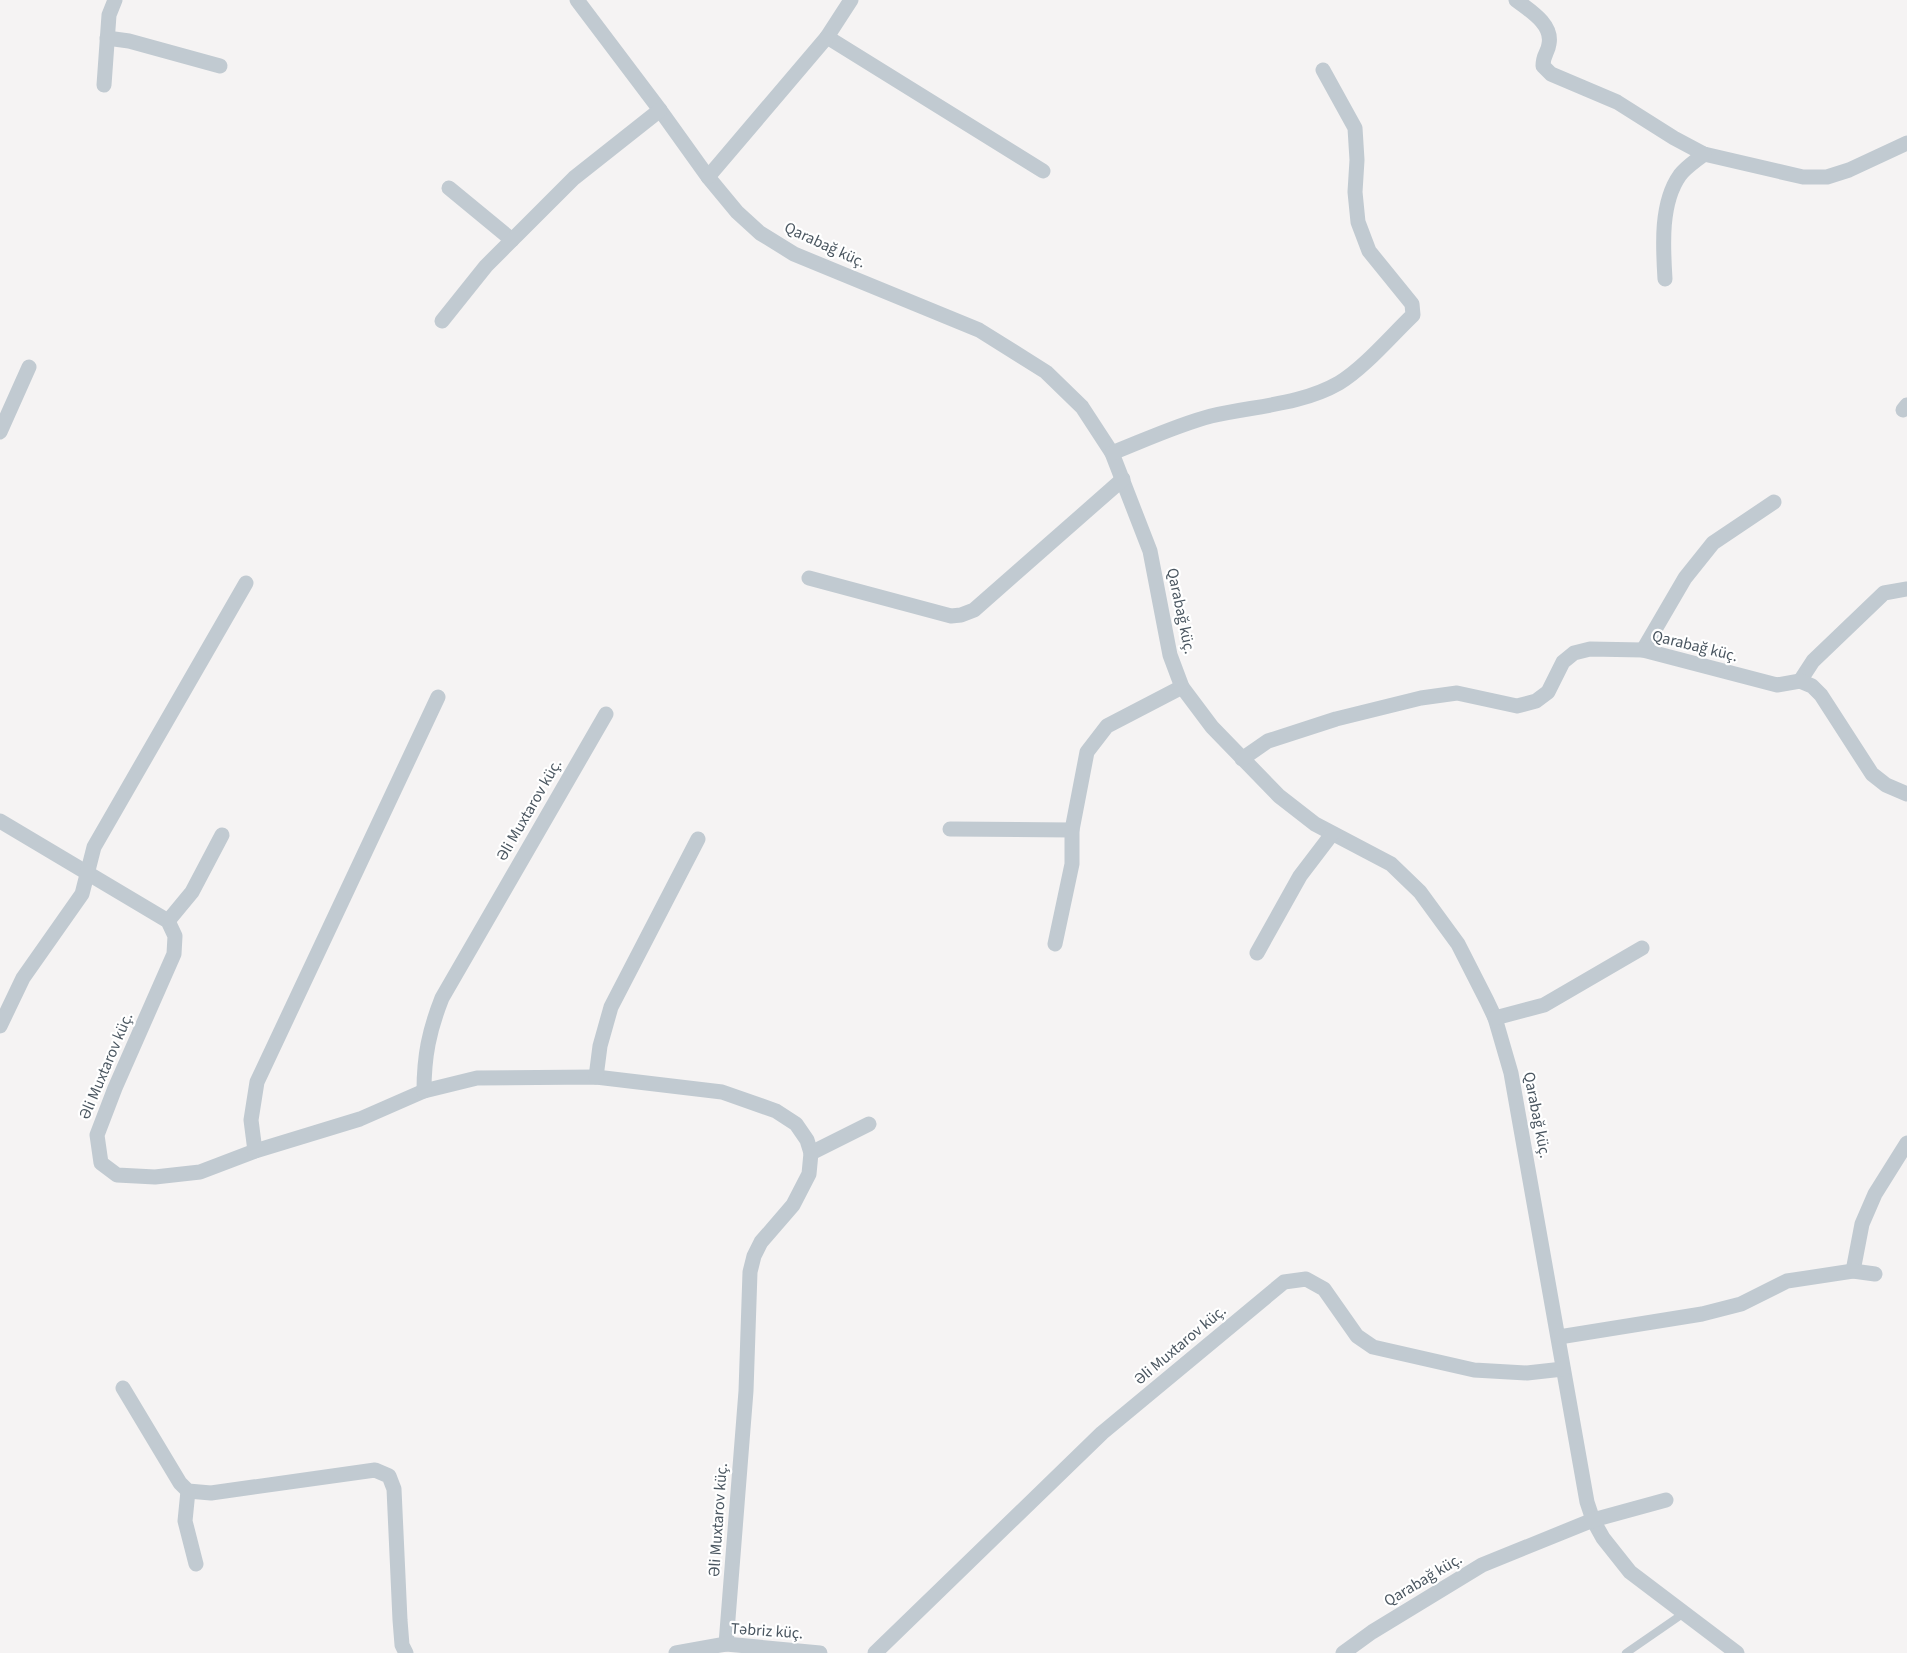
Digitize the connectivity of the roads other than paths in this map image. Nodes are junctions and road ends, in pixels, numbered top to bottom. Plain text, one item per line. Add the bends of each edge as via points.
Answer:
1 (115, 0) edge
2 (577, 0) edge
3 (850, 0) edge
4 (1516, 0) edge
5 (827, 37) junction
6 (107, 38) junction
7 (220, 66) dead end
8 (1323, 70) dead end
9 (104, 85) dead end
10 (660, 110) junction
11 (1907, 143) edge
12 (1704, 154) junction
13 (1043, 171) dead end
14 (708, 177) junction
15 (449, 188) dead end
16 (512, 240) junction
17 (1665, 279) dead end
18 (442, 321) dead end
19 (29, 367) dead end
20 (0, 432) edge
21 (1112, 453) junction
22 (1122, 479) junction
23 (1774, 502) dead end
24 (809, 578) dead end
25 (246, 583) dead end
26 (1907, 589) edge
27 (1643, 650) junction
28 (1800, 681) junction
29 (1182, 687) junction
30 (438, 697) dead end
31 (606, 714) dead end
32 (1242, 759) junction
33 (1907, 794) edge
34 (0, 821) edge
35 (950, 829) dead end
36 (1072, 830) junction
37 (1332, 834) junction
38 (222, 835) dead end
39 (698, 839) dead end
40 (87, 874) junction
41 (168, 921) junction
42 (1055, 944) dead end
43 (1642, 948) dead end
44 (1257, 954) dead end
45 (1495, 1018) junction
46 (0, 1026) edge
47 (596, 1077) junction
48 (424, 1091) junction
49 (869, 1124) dead end
50 (1907, 1143) edge
51 (255, 1151) junction
52 (811, 1153) junction
53 (1853, 1271) junction
54 (1875, 1274) dead end
55 (1559, 1337) junction
56 (1563, 1369) junction
57 (123, 1388) dead end
58 (188, 1491) junction
59 (1666, 1500) dead end
60 (1593, 1520) junction
61 (196, 1564) dead end
62 (1684, 1613) junction
63 (726, 1644) junction
64 (406, 1653) edge
65 (676, 1653) edge
66 (820, 1653) edge
67 (875, 1653) edge
68 (1343, 1653) edge
69 (1626, 1653) edge
70 (1737, 1653) edge

1 - 6 street
2 - 10 street, Qarabağ küç.
3 - 5 street
4 - 12 street via 1542,22 1548,33 1550,44 1543,66 1551,74 1617,102
5 - 13 street
5 - 14 street
6 - 7 street
6 - 9 street
8 - 21 street via 1355,128 1358,222 1369,251 1412,304 1413,315 1355,370 1324,391 1194,420
10 - 14 street, Qarabağ küç.
10 - 16 street via 574,178
11 - 12 street via 1827,177 1803,177
12 - 17 street via 1680,175 1670,199 1662,231
14 - 21 street, Qarabağ küç. via 760,233 794,254 979,330 1046,372 1082,407
15 - 16 street
16 - 18 street
19 - 20 street
21 - 22 street, Qarabağ küç.
22 - 24 street via 974,610 961,615 951,616
22 - 29 street, Qarabağ küç. via 1150,552 1170,655
23 - 27 street via 1713,543 1685,578
25 - 40 street via 94,847
26 - 28 street via 1884,593 1813,661
27 - 28 street, Qarabağ küç. via 1777,685
27 - 32 street, Qarabağ küç. via 1590,649 1575,653 1563,662 1548,692 1536,701 1517,706 1457,693 1421,698 1268,741
28 - 33 street via 1821,694 1872,774
29 - 32 street, Qarabağ küç.
29 - 36 street via 1107,726 1087,752
30 - 51 street via 257,1082 251,1120
31 - 48 street, Əli Muxtarov küç. via 442,998 430,1027
32 - 37 street, Qarabağ küç. via 1279,796
34 - 40 street
35 - 36 street
36 - 42 street via 1072,864
37 - 44 street via 1300,876
37 - 45 street, Qarabağ küç. via 1391,864 1420,892 1458,944
38 - 41 street via 192,892
39 - 47 street via 611,1007
40 - 41 street
40 - 46 street via 82,894 23,978
41 - 51 street, Əli Muxtarov küç. via 175,936 174,954 97,1135 101,1163 117,1175 155,1177 200,1172
43 - 45 street via 1544,1005
45 - 55 street, Qarabağ küç. via 1511,1073
47 - 48 street, Əli Muxtarov küç. via 477,1078
47 - 52 street, Əli Muxtarov küç. via 722,1092 776,1111 796,1124
48 - 51 street, Əli Muxtarov küç. via 360,1119
49 - 52 street
50 - 53 street via 1875,1194 1862,1224
52 - 63 street, Əli Muxtarov küç. via 809,1174 793,1205 761,1242 750,1272 746,1391
53 - 54 street
53 - 55 street via 1787,1281 1741,1304 1702,1314
55 - 56 street, Qarabağ küç.
56 - 60 street, Qarabağ küç.
56 - 67 street, Əli Muxtarov küç. via 1527,1373 1474,1370 1373,1347 1357,1336 1324,1289 1306,1279 1284,1282 1102,1433
57 - 58 street
58 - 61 street via 185,1521
58 - 64 street via 211,1492 375,1470 389,1476 394,1489 400,1620
59 - 60 street, Qarabağ küç.
60 - 62 street, Qarabağ küç. via 1630,1572
60 - 68 street, Qarabağ küç. via 1482,1565
62 - 69 lane
62 - 70 street, Qarabağ küç.
63 - 65 street, Təbriz küç.
63 - 66 street, Təbriz küç.

